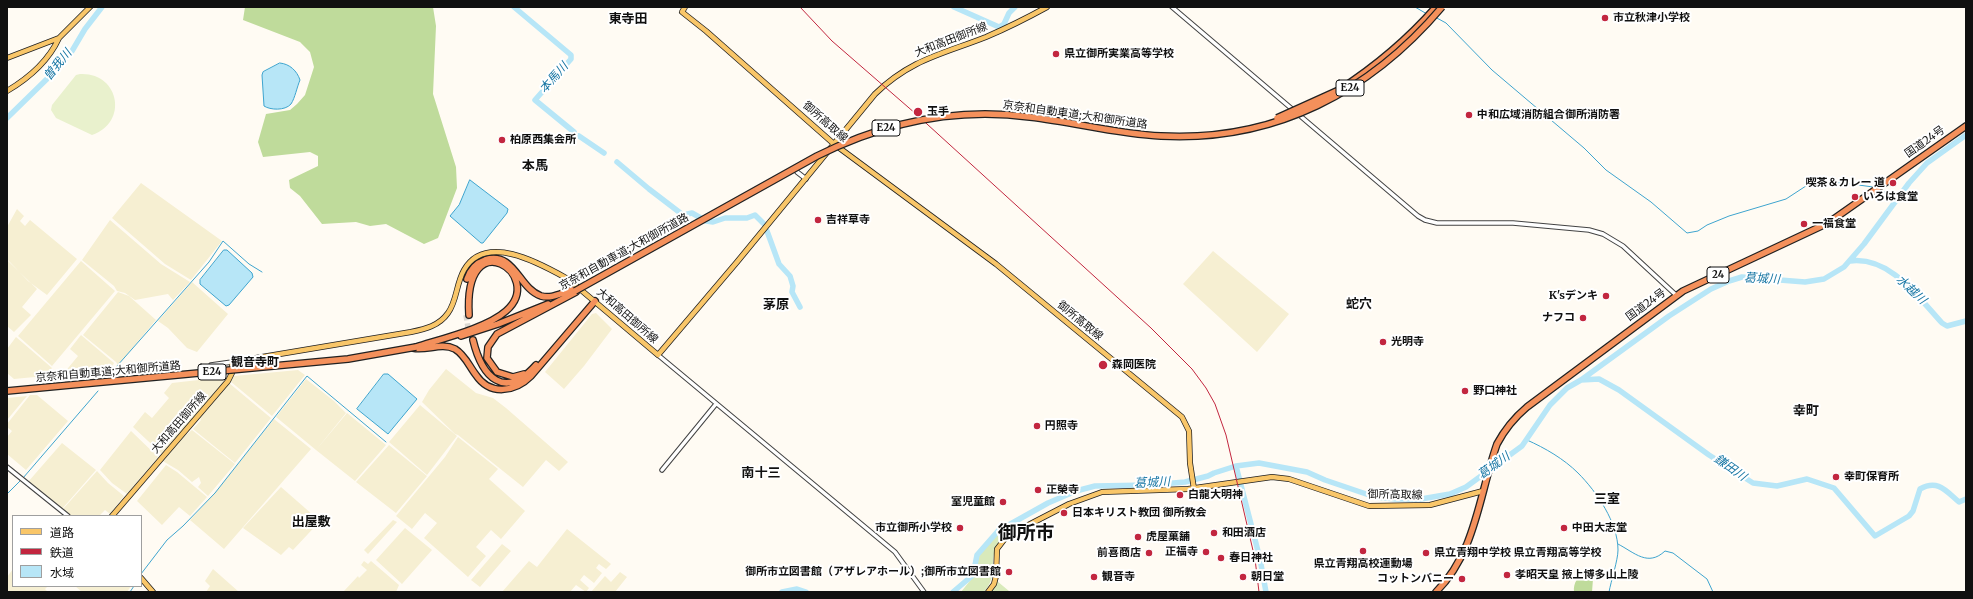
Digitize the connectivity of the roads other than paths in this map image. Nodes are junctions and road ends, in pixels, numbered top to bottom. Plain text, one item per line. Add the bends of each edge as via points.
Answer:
1 (90, 7) edge
2 (685, 7) edge
3 (1047, 7) edge
4 (1172, 7) edge
5 (1436, 7) edge
6 (1442, 7) edge
7 (59, 38) junction
8 (7, 58) edge
9 (7, 92) edge
10 (1966, 126) edge
11 (1235, 132) junction
12 (834, 144) junction
13 (798, 172) dead end
14 (806, 179) junction
15 (575, 290) junction
16 (1677, 296) junction
17 (593, 300) junction
18 (415, 348) junction
19 (658, 355) junction
20 (232, 362) junction
21 (211, 365) dead end
22 (536, 366) junction
23 (528, 380) junction
24 (7, 392) edge
25 (716, 404) junction
26 (7, 467) edge
27 (662, 470) dead end
28 (1194, 487) junction
29 (1483, 491) junction
30 (67, 515) edge
31 (113, 515) edge
32 (142, 579) edge
33 (153, 592) edge
34 (924, 592) edge
35 (988, 592) edge
36 (1436, 592) edge

1 - 7 main road
2 - 12 main road, 御所高取線 via 682,12 685,16
3 - 12 main road, 大和高田御所線 via 986,37 940,52 906,68 876,94
4 - 16 street via 1421,218 1437,223 1513,223 1589,230 1603,234 1623,246
5 - 11 highway, 京奈和自動車道;大和御所道路 / E24, bridge via 1388,55 1339,90 1284,116
6 - 11 highway, 京奈和自動車道;大和御所道路 / E24, bridge via 1392,58 1334,98 1285,119
7 - 8 main road
7 - 9 main road via 54,49 36,70
10 - 16 highway, 国道24号 / 24 via 1828,223 1692,286
11 - 15 highway, 京奈和自動車道;大和御所道路 / E24, bridge via 1161,136 992,114 943,116 905,122 861,136 817,156
12 - 14 main road, 大和高田御所線
12 - 28 main road, 御所高取線 via 996,264 1180,415 1188,427
13 - 14 street
14 - 19 main road, 大和高田御所線
15 - 18 highway, 京奈和自動車道;大和御所道路 / E24 via 544,306 498,324
15 - 18 highway via 542,296 532,291 507,262 486,260 475,266 468,277 468,315 469,290 475,272 489,263 507,267 515,277 517,290 514,300 505,312 461,332
15 - 22 highway via 502,331 490,342 487,358 497,372 513,377 524,374
16 - 29 highway, 国道24号 / 24 via 1514,418 1504,430 1494,453
17 - 19 main road, 大和高田御所線
17 - 20 main road, 大和高田御所線 via 568,279 537,264 506,253 486,253 468,265 460,278 451,308 441,321 431,326
17 - 22 highway
17 - 23 highway
18 - 23 highway via 440,346 456,350 478,379 494,389 511,389
18 - 24 highway, 京奈和自動車道;大和御所道路 / E24, bridge via 348,359
19 - 25 street
20 - 21 street
20 - 31 main road, 大和高田御所線 via 232,373 228,381
22 - 23 highway via 517,380 508,382 495,379 482,366 471,340 478,366 490,380 499,385 509,386
25 - 27 street
25 - 34 street via 895,552
26 - 30 street
28 - 29 main road, 御所高取線 via 1272,477 1289,479 1369,506 1430,505
28 - 35 main road via 1102,492 1079,499 1035,520 1007,536 997,549 996,576
29 - 36 highway, 国道24号 / 24 via 1467,547 1456,567
32 - 33 main road

